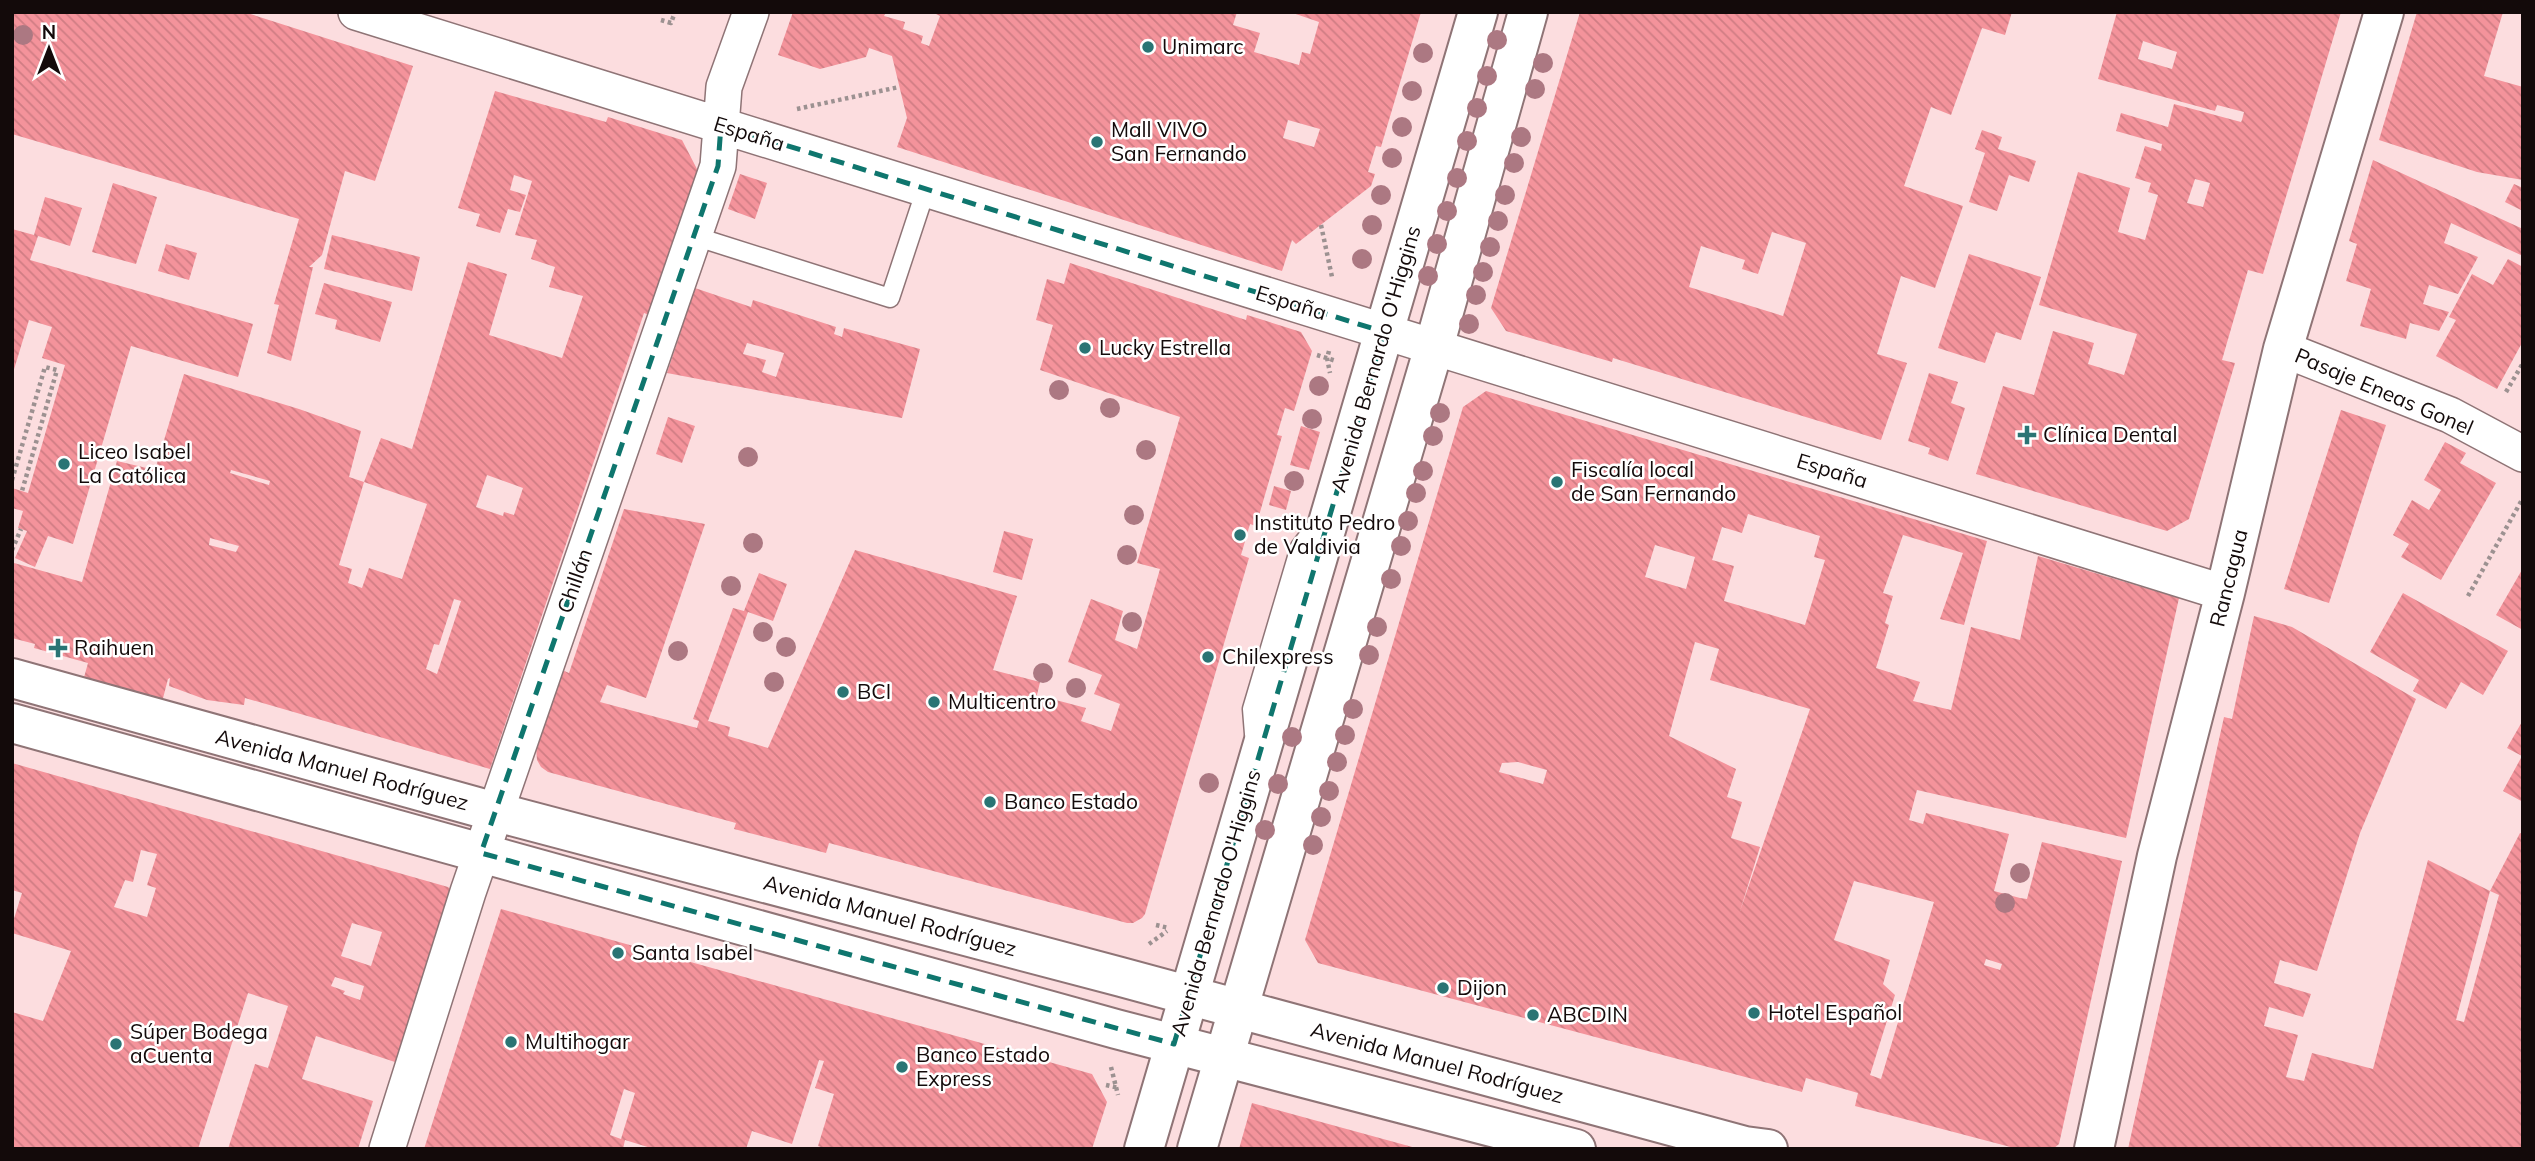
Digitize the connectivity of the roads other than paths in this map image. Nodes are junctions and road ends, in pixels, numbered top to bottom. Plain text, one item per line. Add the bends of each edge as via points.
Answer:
1 (356, 12) edge
2 (751, 12) edge
3 (1478, 12) edge
4 (1528, 12) edge
5 (2384, 12) edge
6 (721, 125) junction
7 (926, 189) junction
8 (694, 236) junction
9 (1384, 332) junction
10 (1434, 347) junction
11 (2283, 349) junction
12 (2523, 454) edge
13 (2225, 593) junction
14 (12, 678) edge
15 (12, 723) edge
16 (496, 812) junction
17 (481, 853) junction
18 (1188, 996) junction
19 (1238, 1010) junction
20 (1174, 1044) junction
21 (1224, 1057) junction
22 (387, 1149) edge
23 (1144, 1149) edge
24 (1197, 1149) edge
25 (1576, 1149) edge
26 (1768, 1149) edge
27 (2094, 1149) edge

1 - 6 street, España
2 - 6 street, Chillán via 724,88
3 - 9 main road, Avenida Bernardo O'Higgins
4 - 10 main road
5 - 11 main road, Rancagua
6 - 7 street, España
6 - 8 street, Chillán via 718,166
7 - 8 lane via 890,298
7 - 9 street, España
8 - 16 street, Chillán
9 - 10 street, España
9 - 18 main road, Avenida Bernardo O'Higgins
10 - 13 street, España
10 - 19 main road
11 - 12 street, Pasaje Eneas Gonel via 2450,415
11 - 13 main road, Rancagua
13 - 27 main road, Rancagua via 2157,856
14 - 16 main road, Avenida Manuel Rodríguez
15 - 17 main road, Avenida Manuel Rodríguez
16 - 17 street, Chillán
16 - 18 main road, Avenida Manuel Rodríguez
17 - 20 main road, Avenida Manuel Rodríguez
17 - 22 street, Chillán
18 - 19 main road, Avenida Manuel Rodríguez
18 - 20 main road, Avenida Bernardo O'Higgins
19 - 21 main road
19 - 26 main road, Avenida Manuel Rodríguez
20 - 21 main road, Avenida Manuel Rodríguez
20 - 23 main road, Avenida Bernardo O'Higgins
21 - 24 main road
21 - 25 main road, Avenida Manuel Rodríguez

